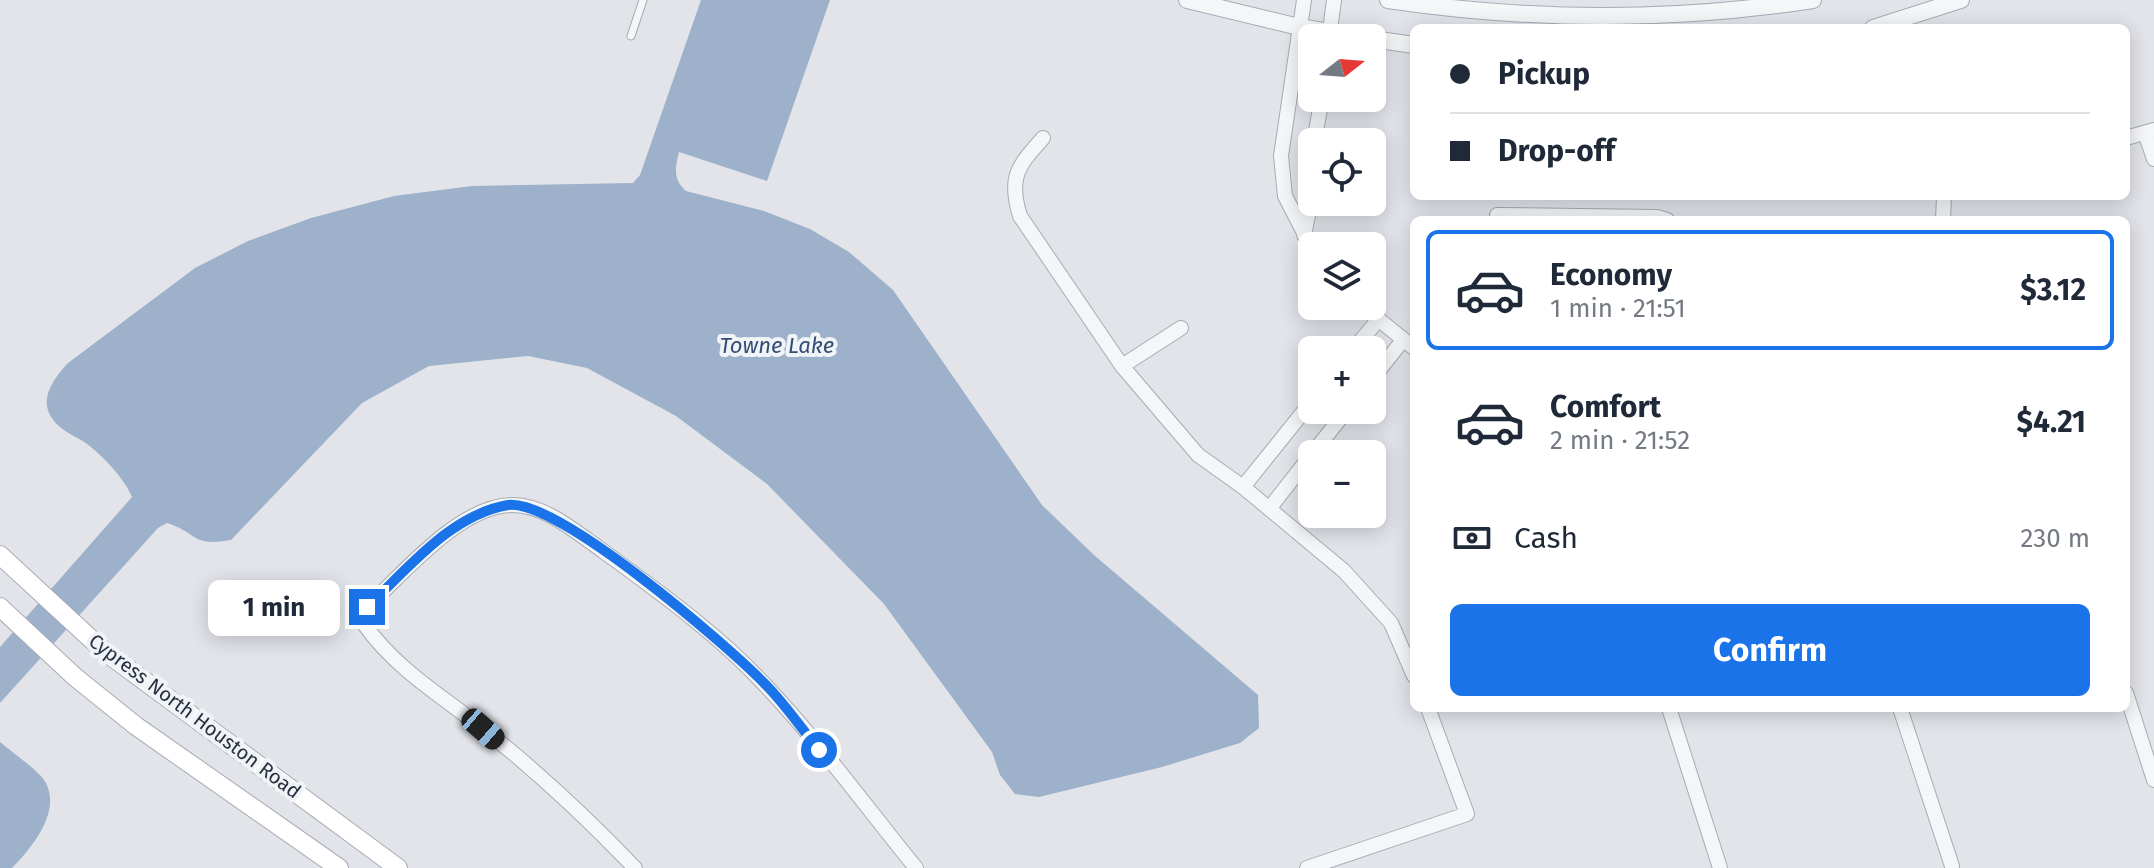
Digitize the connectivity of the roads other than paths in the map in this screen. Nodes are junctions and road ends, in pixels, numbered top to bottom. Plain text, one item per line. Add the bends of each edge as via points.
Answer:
1 (643, 0) edge
2 (1187, 0) edge
3 (1304, 0) edge
4 (1334, 0) edge
5 (1388, 0) edge
6 (1813, 0) edge
7 (1961, 0) edge
8 (1300, 24) edge
9 (1331, 24) edge
10 (1886, 24) edge
11 (1298, 27) edge
12 (1298, 34) edge
13 (631, 36) dead end
14 (1386, 41) edge
15 (1410, 44) edge
16 (2150, 132) edge
17 (2130, 137) edge
18 (1043, 138) dead end
19 (2154, 159) edge
20 (1497, 215) dead end
21 (1577, 216) edge
22 (1303, 232) edge
23 (1378, 320) joint
24 (1181, 328) dead end
25 (1365, 336) edge
26 (1409, 344) edge
27 (1122, 366) junction
28 (1386, 366) edge
29 (1298, 418) edge
30 (1336, 424) edge
31 (1323, 440) edge
32 (1298, 472) edge
33 (1243, 487) junction
34 (1269, 509) junction
35 (0, 555) edge
36 (0, 607) edge
37 (1410, 667) edge
38 (2130, 705) edge
39 (1429, 712) edge
40 (1670, 712) edge
41 (1901, 712) edge
42 (2154, 780) edge
43 (907, 865) edge
44 (1952, 866) dead end
45 (339, 868) edge
46 (398, 868) edge
47 (635, 868) edge
48 (1307, 868) edge
49 (1720, 868) edge

1 - 13 lane
2 - 11 street
3 - 8 street
4 - 9 street
5 - 6 street via 1468,12 1576,18 1746,10
7 - 10 street
12 - 22 street via 1281,156 1285,196
14 - 15 street
16 - 17 street
16 - 19 street
18 - 27 street via 1019,166 1013,193 1020,216
20 - 21 street
23 - 25 street
23 - 26 street
24 - 27 street
26 - 28 street
27 - 33 street via 1198,455
29 - 33 street
30 - 31 street
32 - 34 street
33 - 34 street
34 - 37 street via 1344,571 1391,623
35 - 46 main road, Cypress North Houston Road via 104,651
36 - 45 main road, Cypress North Houston Road via 136,726
38 - 42 street
39 - 48 street via 1467,814
40 - 49 street
41 - 44 street
43 - 47 street via 766,685 675,604 534,508 511,505 480,512 454,527 367,607 364,624 387,656 555,789

